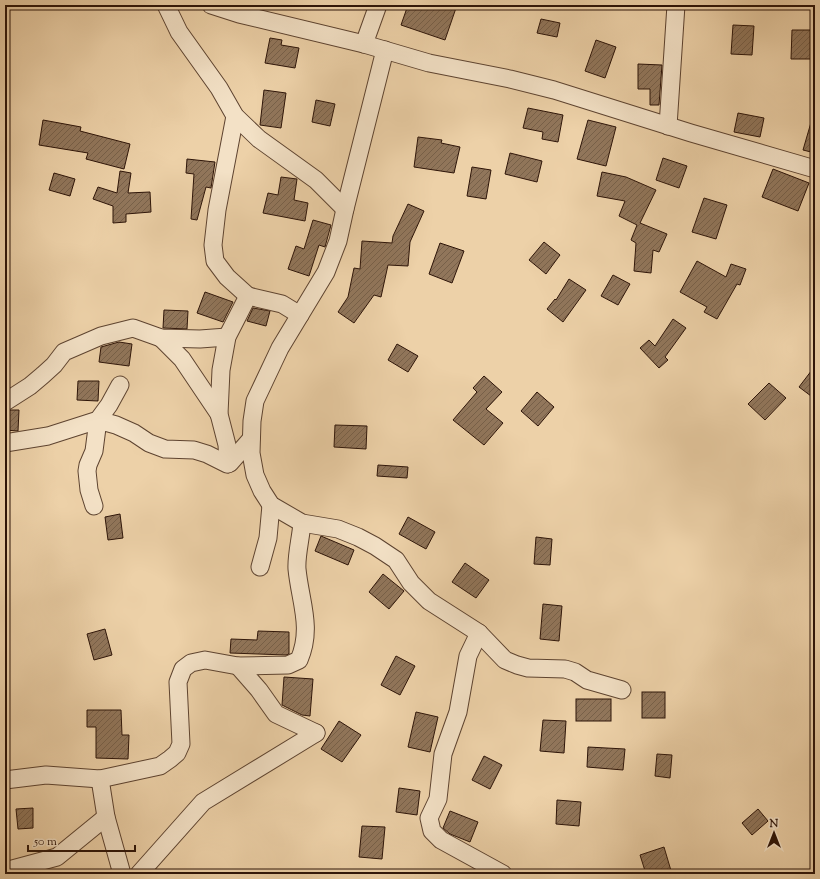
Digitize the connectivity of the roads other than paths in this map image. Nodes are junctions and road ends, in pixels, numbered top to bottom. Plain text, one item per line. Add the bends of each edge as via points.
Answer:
1 (166, 5) edge
2 (211, 5) edge
3 (378, 5) edge
4 (676, 5) edge
5 (241, 9) edge
6 (364, 44) junction
7 (385, 50) junction
8 (235, 116) junction
9 (668, 126) junction
10 (815, 169) edge
11 (345, 209) junction
12 (248, 296) junction
13 (300, 315) junction
14 (227, 337) junction
15 (161, 338) junction
16 (120, 385) dead end
17 (5, 402) edge
18 (219, 414) junction
19 (98, 420) junction
20 (252, 439) junction
21 (5, 443) edge
22 (228, 464) junction
23 (94, 506) dead end
24 (271, 506) junction
25 (302, 523) junction
26 (260, 567) dead end
27 (479, 633) junction
28 (238, 666) junction
29 (622, 690) dead end
30 (100, 779) junction
31 (5, 780) edge
32 (106, 817) junction
33 (5, 871) edge
34 (122, 874) edge
35 (139, 874) edge
36 (502, 874) edge

1 - 8 street via 179,32
2 - 5 street
3 - 6 street
4 - 9 street
5 - 6 street
6 - 7 street
7 - 9 street via 429,63 554,90
7 - 11 street
8 - 11 street via 259,139 316,180
8 - 12 street via 213,245 215,261 227,277
9 - 10 street
11 - 13 street via 338,241 326,272
12 - 13 street via 282,304
12 - 14 street
13 - 20 street via 280,348 256,401
14 - 15 street via 200,340
14 - 18 street via 221,370
15 - 17 street via 133,328 101,336 64,352 43,375
15 - 18 street via 182,359
16 - 19 street
18 - 22 street via 226,441
19 - 21 street via 48,436
19 - 22 street via 116,425 165,449 194,450
19 - 23 street via 94,451 87,471
20 - 22 street
20 - 24 street via 251,453 256,475
24 - 25 street
24 - 26 street via 268,538
25 - 27 street via 338,529 375,546 396,560 411,584 429,601
25 - 28 street via 297,568 305,612 305,648 299,660 288,665
27 - 29 street via 505,660 517,665 528,668 565,669 587,680
27 - 36 street via 468,656 458,712 443,754 438,799 429,818 432,831 441,840
28 - 30 street via 205,660 191,663 183,669 178,682 181,744 177,752 160,766
28 - 35 street via 260,690 276,714 316,733 202,802
30 - 31 street via 46,775
30 - 32 street
32 - 33 street via 57,857
32 - 34 street

